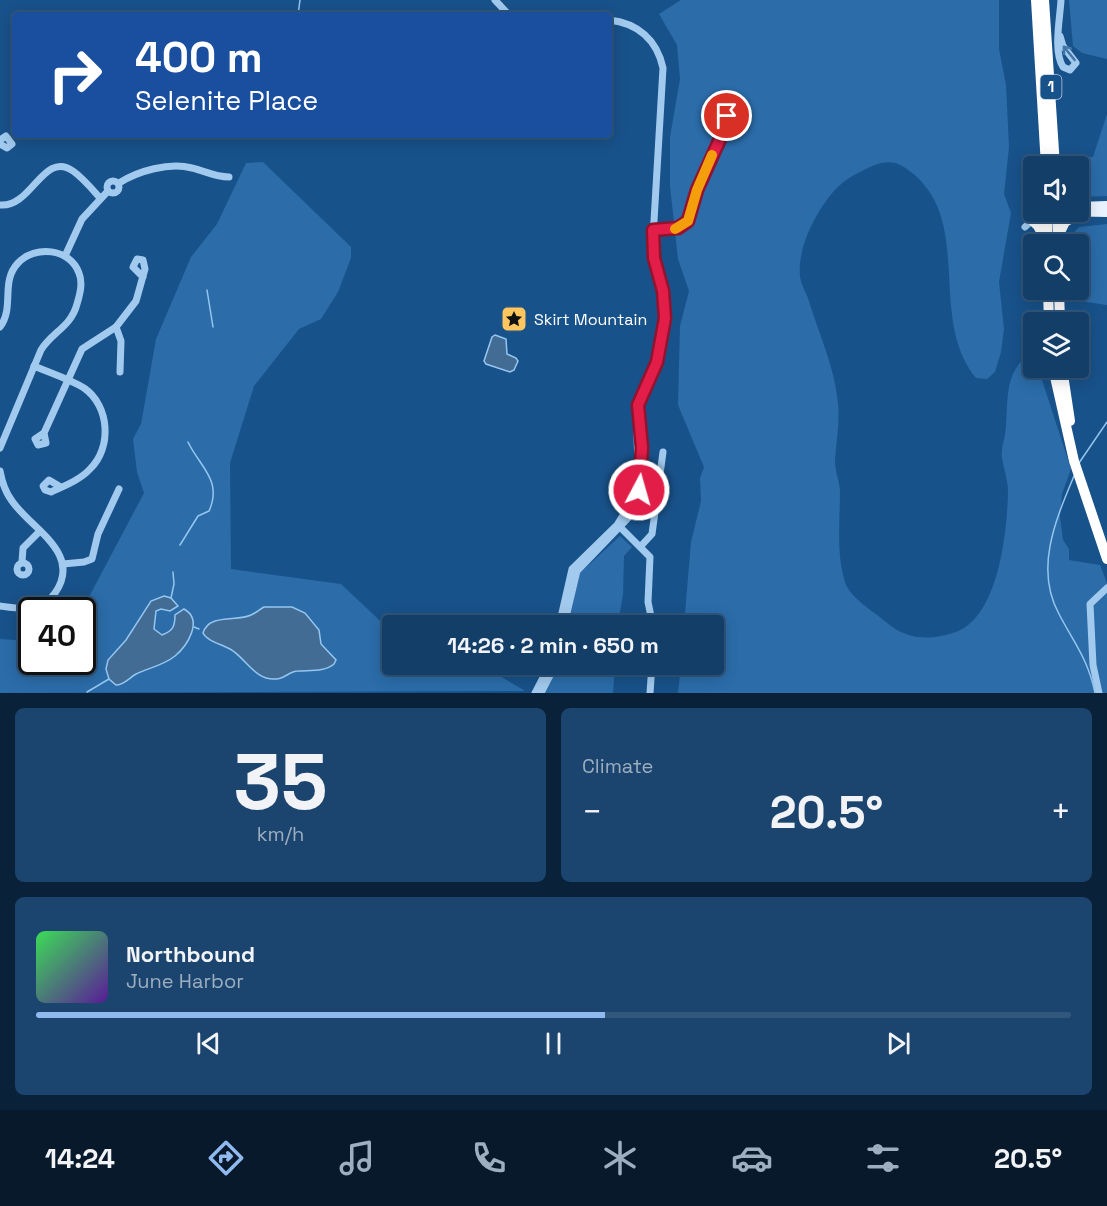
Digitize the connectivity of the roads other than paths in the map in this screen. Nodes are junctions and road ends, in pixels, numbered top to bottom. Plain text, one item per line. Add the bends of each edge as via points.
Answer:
1 (495, 0) edge
2 (1036, 0) edge
3 (1044, 0) edge
4 (1061, 0) edge
5 (506, 12) edge
6 (612, 21) edge
7 (1060, 36) dead end
8 (725, 128) dead end
9 (1045, 156) edge
10 (1054, 156) edge
11 (229, 177) dead end
12 (100, 198) junction
13 (0, 205) edge
14 (1107, 205) edge
15 (1089, 208) edge
16 (1089, 211) edge
17 (1107, 213) edge
18 (1041, 222) edge
19 (653, 230) junction
20 (1045, 234) edge
21 (64, 256) junction
22 (143, 277) dead end
23 (0, 327) edge
24 (116, 327) junction
25 (34, 366) junction
26 (120, 372) dead end
27 (1055, 378) edge
28 (1064, 378) edge
29 (67, 380) junction
30 (44, 433) dead end
31 (0, 448) edge
32 (663, 452) dead end
33 (1082, 467) junction
34 (0, 471) edge
35 (59, 486) dead end
36 (119, 489) dead end
37 (619, 526) junction
38 (40, 531) junction
39 (1107, 538) edge
40 (641, 546) junction
41 (1107, 549) edge
42 (1107, 559) edge
43 (22, 562) dead end
44 (63, 564) junction
45 (1107, 588) edge
46 (0, 606) edge
47 (562, 615) edge
48 (567, 615) edge
49 (651, 615) edge
50 (544, 675) edge
51 (550, 675) edge
52 (651, 675) edge
53 (535, 693) edge
54 (541, 693) edge
55 (650, 693) edge
56 (1099, 693) edge

1 - 5 street
2 - 9 highway, 1
3 - 10 highway, 1
4 - 7 street
6 - 19 street via 646,35 663,68
8 - 19 street via 697,190 688,221 678,228
11 - 12 street via 181,166 139,173 119,183 109,181 108,191
12 - 13 street via 75,172 58,167 46,171 19,201
12 - 21 street via 82,219
14 - 15 main road
16 - 17 main road
18 - 20 highway via 1038,226
19 - 37 street via 665,318 657,362 638,405 642,448 635,505
21 - 23 street via 41,251 21,260 9,276 8,310
21 - 25 street via 79,273 81,290 77,306 67,326 45,344
22 - 24 street via 136,301
24 - 26 street via 121,341
24 - 29 street via 82,349
25 - 29 street
25 - 31 street
27 - 42 highway via 1074,461
28 - 33 highway
29 - 30 street
29 - 35 street via 93,396 105,417 106,433 93,467
32 - 40 street via 652,534
33 - 39 highway
33 - 41 highway
34 - 38 street via 12,502
36 - 44 street via 92,559
37 - 40 street
37 - 47 street via 572,569
37 - 48 street via 577,571
38 - 43 street via 23,548
38 - 44 street via 55,545
40 - 49 street via 650,557
44 - 46 street via 59,587 45,603 34,609
45 - 56 street via 1093,600 1089,611
50 - 53 street
51 - 54 street
52 - 55 street

